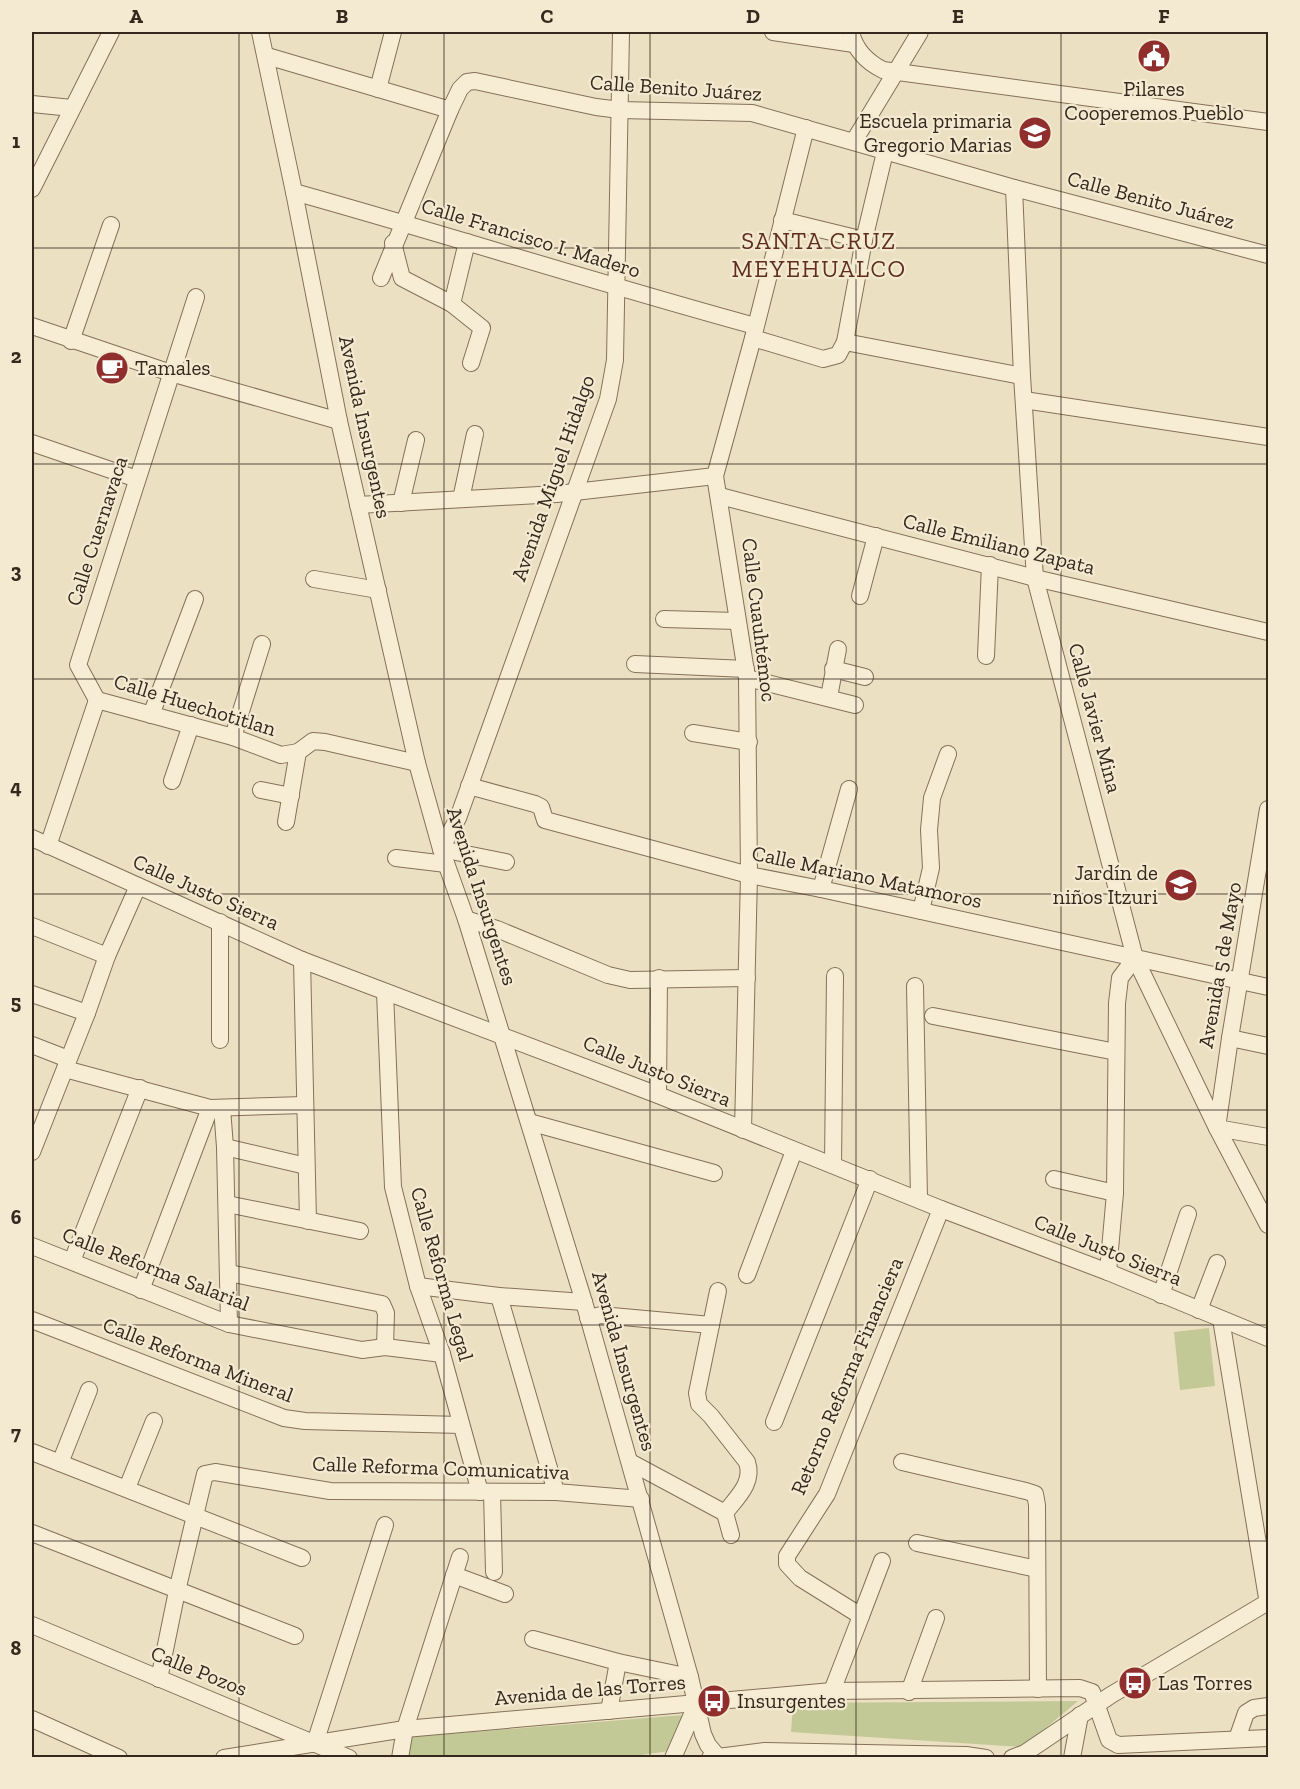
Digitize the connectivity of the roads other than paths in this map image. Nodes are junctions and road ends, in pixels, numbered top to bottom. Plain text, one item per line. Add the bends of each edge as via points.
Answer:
1 (107, 32) edge
2 (260, 32) edge
3 (393, 32) edge
4 (621, 32) edge
5 (920, 32) edge
6 (773, 33) edge
7 (852, 38) edge
8 (267, 57) junction
9 (895, 71) junction
10 (378, 89) junction
11 (32, 104) edge
12 (72, 108) junction
13 (450, 110) junction
14 (620, 110) junction
15 (1269, 122) edge
16 (806, 128) junction
17 (854, 141) junction
18 (885, 152) junction
19 (1014, 188) junction
20 (32, 189) edge
21 (294, 192) junction
22 (782, 220) junction
23 (405, 223) junction
24 (111, 225) dead end
25 (864, 240) junction
26 (467, 242) junction
27 (393, 243) junction
28 (1269, 255) edge
29 (381, 278) dead end
30 (615, 288) junction
31 (196, 297) dead end
32 (452, 304) junction
33 (32, 326) edge
34 (754, 332) junction
35 (70, 341) junction
36 (845, 342) junction
37 (471, 363) dead end
38 (171, 373) junction
39 (1022, 376) junction
40 (1024, 400) junction
41 (339, 421) junction
42 (475, 434) dead end
43 (1269, 436) edge
44 (416, 440) dead end
45 (32, 443) edge
46 (715, 476) junction
47 (137, 479) junction
48 (575, 492) junction
49 (720, 496) junction
50 (461, 499) junction
51 (400, 503) junction
52 (358, 505) junction
53 (876, 536) junction
54 (990, 565) junction
55 (1035, 578) junction
56 (314, 579) dead end
57 (378, 590) junction
58 (860, 596) dead end
59 (195, 599) dead end
60 (664, 619) dead end
61 (737, 621) junction
62 (1269, 632) edge
63 (262, 644) dead end
64 (838, 649) dead end
65 (986, 656) dead end
66 (635, 664) dead end
67 (833, 669) junction
68 (746, 674) junction
69 (865, 677) dead end
70 (830, 697) junction
71 (97, 699) junction
72 (855, 705) dead end
73 (151, 715) junction
74 (191, 725) junction
75 (693, 733) dead end
76 (233, 737) junction
77 (749, 742) junction
78 (298, 752) junction
79 (948, 754) dead end
80 (417, 763) junction
81 (172, 781) dead end
82 (469, 786) junction
83 (849, 789) dead end
84 (261, 790) dead end
85 (291, 796) junction
86 (1269, 809) edge
87 (286, 822) dead end
88 (32, 838) edge
89 (48, 846) junction
90 (444, 856) junction
91 (396, 858) dead end
92 (507, 862) dead end
93 (749, 875) junction
94 (1263, 884) edge
95 (138, 886) junction
96 (821, 889) junction
97 (921, 911) junction
98 (466, 919) junction
99 (220, 922) junction
100 (32, 926) edge
101 (107, 956) junction
102 (1135, 958) junction
103 (302, 960) junction
104 (835, 976) dead end
105 (659, 978) junction
106 (747, 978) junction
107 (1241, 981) junction
108 (915, 986) dead end
109 (1269, 987) edge
110 (385, 992) junction
111 (32, 994) edge
112 (87, 1013) junction
113 (933, 1016) dead end
114 (502, 1034) junction
115 (1230, 1038) junction
116 (220, 1040) dead end
117 (32, 1045) edge
118 (1269, 1046) edge
119 (1116, 1052) junction
120 (67, 1064) junction
121 (140, 1088) junction
122 (658, 1095) junction
123 (304, 1105) junction
124 (216, 1108) junction
125 (529, 1122) junction
126 (1217, 1128) junction
127 (742, 1130) junction
128 (1269, 1137) edge
129 (32, 1147) edge
130 (225, 1147) junction
131 (795, 1151) junction
132 (833, 1166) junction
133 (306, 1167) junction
134 (714, 1173) dead end
135 (870, 1179) junction
136 (1054, 1179) dead end
137 (1115, 1193) junction
138 (919, 1199) junction
139 (227, 1204) junction
140 (941, 1209) junction
141 (1188, 1214) dead end
142 (308, 1221) junction
143 (1269, 1225) edge
144 (360, 1231) dead end
145 (32, 1246) edge
146 (72, 1261) junction
147 (1217, 1263) dead end
148 (1108, 1272) junction
149 (229, 1273) junction
150 (747, 1275) dead end
151 (418, 1286) junction
152 (141, 1290) junction
153 (718, 1291) dead end
154 (1161, 1295) junction
155 (499, 1296) junction
156 (586, 1310) junction
157 (1199, 1310) junction
158 (1221, 1319) junction
159 (32, 1320) edge
160 (229, 1324) junction
161 (711, 1325) junction
162 (1269, 1338) edge
163 (385, 1347) junction
164 (442, 1354) junction
165 (89, 1390) dead end
166 (154, 1421) dead end
167 (774, 1422) dead end
168 (461, 1425) junction
169 (32, 1452) edge
170 (630, 1462) junction
171 (902, 1462) dead end
172 (60, 1463) junction
173 (128, 1488) junction
174 (486, 1492) junction
175 (556, 1492) junction
176 (641, 1499) junction
177 (725, 1513) junction
178 (195, 1516) junction
179 (385, 1525) dead end
180 (32, 1533) edge
181 (731, 1535) dead end
182 (917, 1543) dead end
183 (460, 1557) dead end
184 (302, 1558) dead end
185 (882, 1561) dead end
186 (1037, 1569) junction
187 (494, 1572) dead end
188 (454, 1575) junction
189 (177, 1591) junction
190 (506, 1594) dead end
191 (1268, 1603) edge
192 (861, 1616) junction
193 (936, 1618) dead end
194 (32, 1625) edge
195 (294, 1636) dead end
196 (533, 1639) dead end
197 (618, 1662) junction
198 (690, 1677) junction
199 (159, 1679) junction
200 (1038, 1689) junction
201 (832, 1691) junction
202 (909, 1692) junction
203 (697, 1703) junction
204 (1096, 1704) junction
205 (1269, 1706) edge
206 (609, 1712) junction
207 (1080, 1715) junction
208 (32, 1719) edge
209 (405, 1729) junction
210 (1269, 1738) edge
211 (1237, 1739) junction
212 (315, 1743) junction
213 (716, 1757) edge
214 (119, 1758) edge
215 (224, 1758) edge
216 (349, 1758) edge
217 (400, 1758) edge
218 (673, 1758) edge
219 (986, 1758) edge
220 (1012, 1758) edge
221 (1072, 1758) edge

1 - 12 street
2 - 8 street, Avenida Insurgentes
3 - 10 street
4 - 14 street, Avenida Miguel Hidalgo
5 - 9 street
6 - 7 street
7 - 9 street via 871,64
8 - 10 street
8 - 21 street, Avenida Insurgentes
9 - 15 street
9 - 17 street
10 - 13 street
11 - 12 street
12 - 20 street
13 - 14 street, Calle Benito Juárez via 467,81
13 - 23 street
14 - 16 street, Calle Benito Juárez via 752,113
14 - 30 street, Avenida Miguel Hidalgo
16 - 17 street, Calle Benito Juárez
16 - 22 street, Calle Cuauhtémoc
17 - 18 street, Calle Benito Juárez
18 - 19 street, Calle Benito Juárez
18 - 25 street
19 - 28 street, Calle Benito Juárez
19 - 39 street, Calle Javier Mina
21 - 23 street, Calle Francisco I. Madero
21 - 41 street, Avenida Insurgentes
22 - 25 street
22 - 34 street, Calle Cuauhtémoc
23 - 26 street, Calle Francisco I. Madero
23 - 27 street
24 - 35 street
25 - 36 street
26 - 30 street, Calle Francisco I. Madero
26 - 32 street
27 - 29 street
27 - 32 street via 402,278
30 - 34 street, Calle Francisco I. Madero
30 - 48 street, Avenida Miguel Hidalgo via 615,360 608,399
31 - 38 street, Calle Cuernavaca
32 - 37 street via 482,328
33 - 35 street
34 - 36 street, Calle Francisco I. Madero via 823,358 838,355
34 - 46 street, Calle Cuauhtémoc
35 - 38 street
36 - 39 street
38 - 41 street
38 - 47 street, Calle Cuernavaca
39 - 40 street, Calle Javier Mina
40 - 43 street
40 - 55 street, Calle Javier Mina
41 - 52 street, Avenida Insurgentes
42 - 50 street
44 - 51 street
45 - 47 street
46 - 48 street
46 - 49 street, Calle Cuauhtémoc
47 - 71 street, Calle Cuernavaca via 78,665
48 - 50 street
48 - 82 street, Avenida Miguel Hidalgo
49 - 53 street, Calle Emiliano Zapata
49 - 61 street, Calle Cuauhtémoc
50 - 51 street
51 - 52 street
52 - 57 street, Avenida Insurgentes
53 - 54 street, Calle Emiliano Zapata
53 - 58 street
54 - 55 street, Calle Emiliano Zapata
54 - 65 street
55 - 62 street, Calle Emiliano Zapata
55 - 102 street, Calle Javier Mina
56 - 57 street
57 - 80 street, Avenida Insurgentes
59 - 73 street
60 - 61 street
61 - 68 street, Calle Cuauhtémoc
63 - 76 street
64 - 67 street
66 - 68 street
67 - 69 street
67 - 70 street
68 - 70 street
68 - 77 street, Calle Cuauhtémoc
70 - 72 street
71 - 73 street, Calle Huechotitlan
71 - 89 street
73 - 74 street, Calle Huechotitlan
74 - 76 street, Calle Huechotitlan
74 - 81 street
75 - 77 street
76 - 78 street, Calle Huechotitlan via 281,755
77 - 93 street, Calle Cuauhtémoc
78 - 80 street, Calle Huechotitlan via 313,741 324,742
78 - 85 street
79 - 97 street via 932,798 928,830 930,868
80 - 90 street, Avenida Insurgentes
82 - 90 street, Avenida Miguel Hidalgo
82 - 93 street, Calle Mariano Matamoros via 535,804 541,807 544,820
83 - 96 street
84 - 85 street
85 - 87 street
86 - 94 street, Avenida 5 de Mayo
88 - 89 street, Calle Justo Sierra
89 - 95 street, Calle Justo Sierra
90 - 91 street
90 - 92 street
90 - 98 street, Avenida Insurgentes
93 - 96 street, Calle Mariano Matamoros
93 - 106 street, Calle Cuauhtémoc
94 - 107 street, Avenida 5 de Mayo
95 - 99 street, Calle Justo Sierra
95 - 101 street
96 - 97 street, Calle Mariano Matamoros
97 - 102 street, Calle Mariano Matamoros
98 - 105 street via 608,975 630,980
98 - 114 street, Avenida Insurgentes
99 - 103 street, Calle Justo Sierra
99 - 116 street
100 - 101 street
101 - 112 street
102 - 107 street, Calle Mariano Matamoros
102 - 119 street via 1120,978
102 - 126 street, Calle Javier Mina
103 - 110 street, Calle Justo Sierra
103 - 123 street
104 - 132 street
105 - 106 street
105 - 122 street
106 - 127 street, Calle Cuauhtémoc
107 - 109 street, Calle Mariano Matamoros
107 - 115 street, Avenida 5 de Mayo
108 - 138 street
110 - 114 street, Calle Justo Sierra
110 - 151 street, Calle Reforma Legal via 393,1187
111 - 112 street
112 - 120 street
113 - 119 street
114 - 122 street, Calle Justo Sierra
114 - 125 street, Avenida Insurgentes
115 - 118 street
115 - 126 street, Avenida 5 de Mayo
117 - 120 street
119 - 137 street
120 - 121 street
120 - 129 street
121 - 124 street
121 - 146 street
122 - 127 street, Calle Justo Sierra
123 - 124 street
123 - 133 street
124 - 130 street
124 - 152 street
125 - 134 street
125 - 156 street, Avenida Insurgentes
126 - 128 street
126 - 143 street, Calle Javier Mina
127 - 131 street, Calle Justo Sierra
130 - 133 street
130 - 139 street
131 - 132 street, Calle Justo Sierra
131 - 150 street
132 - 135 street, Calle Justo Sierra
133 - 142 street
135 - 138 street, Calle Justo Sierra
135 - 167 street
136 - 137 street
137 - 148 street
138 - 140 street, Calle Justo Sierra
139 - 142 street
139 - 149 street
140 - 148 street, Calle Justo Sierra
140 - 192 street, Retorno Reforma Financiera via 827,1494 787,1556 787,1564 800,1578
141 - 154 street
142 - 144 street
145 - 146 street, Calle Reforma Salarial
146 - 152 street, Calle Reforma Salarial
147 - 157 street
148 - 154 street, Calle Justo Sierra
149 - 160 street
149 - 163 street via 382,1304 386,1313
151 - 155 street
151 - 164 street, Calle Reforma Legal
152 - 160 street, Calle Reforma Salarial
153 - 161 street
154 - 157 street, Calle Justo Sierra
155 - 156 street
155 - 175 street
156 - 161 street via 601,1315
156 - 170 street, Avenida Insurgentes
157 - 158 street, Calle Justo Sierra
158 - 162 street, Calle Justo Sierra
158 - 191 street
159 - 168 street, Calle Reforma Mineral via 284,1418 305,1422
160 - 163 street, Calle Reforma Salarial via 362,1350
161 - 177 street via 697,1393 699,1404 747,1462 750,1471 748,1482
163 - 164 street, Calle Reforma Salarial
164 - 168 street, Calle Reforma Legal
165 - 172 street
166 - 173 street
168 - 174 street, Calle Reforma Legal
169 - 172 street
170 - 176 street, Avenida Insurgentes
170 - 177 street
171 - 186 street via 1035,1494
172 - 173 street
173 - 178 street
174 - 175 street, Calle Reforma Comunicativa
174 - 178 street, Calle Reforma Comunicativa via 330,1491 215,1472 205,1474
174 - 187 street, Calle Reforma Legal
175 - 176 street, Calle Reforma Comunicativa
176 - 198 street, Avenida Insurgentes
177 - 181 street
178 - 184 street
178 - 189 street
179 - 212 street
180 - 189 street
182 - 186 street
183 - 188 street
185 - 192 street
186 - 200 street
188 - 190 street
188 - 209 street
189 - 195 street
189 - 199 street
191 - 204 street
192 - 201 street
193 - 202 street
194 - 199 street, Calle Pozos
196 - 197 street
197 - 198 street
197 - 206 street
198 - 203 street, Avenida Insurgentes
199 - 212 street, Calle Pozos
200 - 202 street, Avenida de las Torres
200 - 204 street, Avenida de las Torres via 1087,1689
201 - 202 street, Avenida de las Torres
201 - 203 street, Avenida de las Torres
203 - 206 street, Avenida de las Torres
203 - 213 street, Avenida Insurgentes via 703,1734
203 - 218 street
204 - 207 street
204 - 211 street via 1109,1740 1118,1745
205 - 211 street via 1246,1713
206 - 209 street, Avenida de las Torres
207 - 220 street
207 - 221 street
208 - 214 street
209 - 212 street, Avenida de las Torres
209 - 217 street
210 - 211 street
212 - 215 street, Avenida de las Torres
212 - 216 street, Calle Pozos
213 - 219 street via 765,1751

